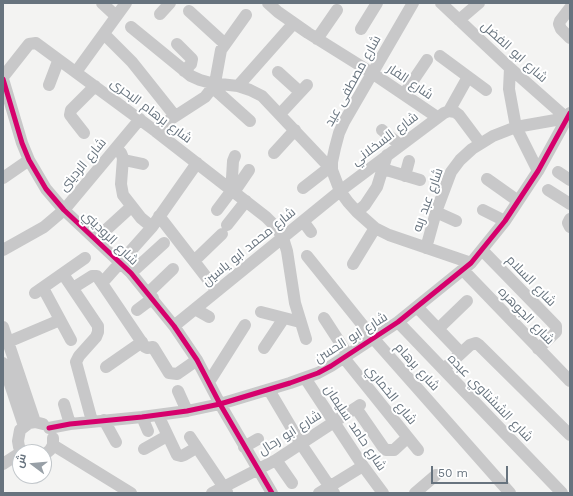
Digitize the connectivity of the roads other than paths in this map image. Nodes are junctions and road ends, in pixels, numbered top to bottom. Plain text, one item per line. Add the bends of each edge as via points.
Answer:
1 (102, 3) edge
2 (126, 3) edge
3 (170, 3) edge
4 (268, 3) edge
5 (377, 3) edge
6 (413, 3) edge
7 (441, 3) edge
8 (479, 3) edge
9 (570, 8) edge
10 (337, 10) dead end
11 (189, 11) dead end
12 (160, 14) dead end
13 (246, 15) dead end
14 (116, 16) junction
15 (459, 20) junction
16 (293, 24) junction
17 (131, 27) dead end
18 (361, 29) dead end
19 (104, 34) junction
20 (570, 38) edge
21 (317, 39) junction
22 (177, 44) dead end
23 (225, 44) junction
24 (440, 56) dead end
25 (59, 60) junction
26 (427, 60) dead end
27 (510, 68) junction
28 (184, 71) junction
29 (76, 72) junction
30 (278, 72) dead end
31 (372, 73) junction
32 (468, 77) junction
33 (3, 78) edge
34 (49, 85) dead end
35 (214, 85) junction
36 (95, 86) junction
37 (238, 86) junction
38 (486, 90) dead end
39 (404, 94) junction
40 (7, 108) edge
41 (449, 111) junction
42 (280, 114) junction
43 (175, 116) junction
44 (437, 117) junction
45 (569, 117) edge
46 (140, 119) junction
47 (250, 122) dead end
48 (516, 127) junction
49 (154, 130) junction
50 (295, 130) junction
51 (382, 130) dead end
52 (84, 133) dead end
53 (480, 143) junction
54 (400, 145) junction
55 (116, 148) junction
56 (274, 154) dead end
57 (388, 155) junction
58 (235, 156) dead end
59 (29, 160) junction
60 (124, 160) junction
61 (409, 161) dead end
62 (197, 163) junction
63 (143, 164) dead end
64 (331, 168) junction
65 (383, 169) junction
66 (249, 170) dead end
67 (538, 171) junction
68 (558, 172) dead end
69 (405, 176) junction
70 (3, 178) edge
71 (487, 179) dead end
72 (420, 180) dead end
73 (570, 180) edge
74 (303, 188) dead end
75 (232, 190) junction
76 (548, 190) dead end
77 (340, 191) junction
78 (246, 201) junction
79 (518, 201) junction
80 (570, 204) edge
81 (131, 206) junction
82 (64, 210) junction
83 (217, 210) dead end
84 (483, 210) dead end
85 (357, 212) junction
86 (436, 212) junction
87 (159, 216) junction
88 (570, 219) edge
89 (303, 221) junction
90 (456, 221) dead end
91 (505, 221) junction
92 (152, 227) junction
93 (570, 227) edge
94 (375, 228) junction
95 (311, 232) dead end
96 (283, 238) junction
97 (96, 239) junction
98 (164, 243) dead end
99 (426, 248) junction
100 (3, 250) edge
101 (482, 250) junction
102 (307, 256) dead end
103 (85, 258) dead end
104 (195, 260) junction
105 (121, 263) junction
106 (353, 264) dead end
107 (467, 266) junction
108 (173, 270) dead end
109 (131, 273) junction
110 (63, 274) junction
111 (102, 283) junction
112 (73, 288) junction
113 (217, 291) junction
114 (150, 296) junction
115 (466, 301) dead end
116 (417, 307) junction
117 (195, 309) junction
118 (137, 310) dead end
119 (261, 312) dead end
120 (209, 317) dead end
121 (284, 318) junction
122 (324, 318) dead end
123 (60, 320) junction
124 (300, 322) junction
125 (398, 322) junction
126 (245, 325) dead end
127 (174, 326) junction
128 (3, 327) edge
129 (438, 329) junction
130 (373, 338) junction
131 (306, 339) dead end
132 (71, 340) dead end
133 (8, 342) junction
134 (142, 342) junction
135 (264, 348) dead end
136 (538, 349) junction
137 (462, 353) junction
138 (346, 357) junction
139 (197, 360) junction
140 (3, 363) edge
141 (106, 367) dead end
142 (444, 369) junction
143 (305, 378) junction
144 (570, 381) edge
145 (209, 382) junction
146 (269, 390) junction
147 (178, 391) dead end
148 (64, 404) dead end
149 (220, 404) junction
150 (187, 411) junction
151 (158, 415) junction
152 (142, 417) junction
153 (104, 420) junction
154 (92, 421) junction
155 (334, 422) junction
156 (30, 424) junction
157 (70, 424) junction
158 (49, 428) junction
159 (148, 431) dead end
160 (570, 435) edge
161 (167, 436) junction
162 (408, 438) junction
163 (258, 439) dead end
164 (116, 442) dead end
165 (19, 444) edge
166 (301, 444) junction
167 (53, 445) joint
168 (244, 447) junction
169 (144, 449) dead end
170 (418, 450) dead end
171 (12, 458) edge
172 (276, 460) junction
173 (3, 464) edge
174 (363, 466) junction
175 (257, 469) junction
176 (436, 475) dead end
177 (292, 483) dead end
178 (225, 490) edge
179 (327, 491) edge
180 (131, 493) edge
181 (212, 493) edge
182 (272, 493) edge
183 (383, 493) edge
184 (415, 493) edge
185 (510, 493) edge
186 (562, 493) edge

1 - 14 street
2 - 14 street
3 - 12 street
4 - 16 street, شارع الفار
5 - 18 street
6 - 31 street, شارع مصطفى عيد
7 - 15 street, شارع ابو الفضل
8 - 15 street
9 - 20 street via 559,24
10 - 21 street
11 - 23 street
13 - 23 street
14 - 19 street
15 - 27 street, شارع ابو الفضل
16 - 21 street, شارع الفار
16 - 37 street
17 - 28 street
19 - 29 street
19 - 43 street via 132,62
21 - 31 street, شارع الفار
22 - 28 street via 192,59
23 - 35 street via 219,57
24 - 32 street
25 - 29 street, شارع برهام البحرى
25 - 33 street, شارع برهام البحرى via 36,42 31,43
25 - 34 street
26 - 39 street
27 - 45 street, شارع ابو الفضل
27 - 48 street via 509,90
28 - 35 street
29 - 36 street, شارع برهام البحرى
30 - 42 street via 303,89
31 - 39 street, شارع الفار
31 - 64 street, شارع مصطفى عيد via 339,133
32 - 38 street
32 - 41 street
33 - 40 street, شارع الروديني
35 - 37 street
35 - 43 street via 205,97
35 - 47 street
36 - 46 street, شارع برهام البحرى
36 - 52 street via 71,110 70,115
37 - 42 street via 262,96
39 - 44 street, شارع الفار
40 - 59 street, شارع الروديني
41 - 44 street, شارع السخلاني
41 - 53 street via 459,116
42 - 50 street
43 - 49 street
44 - 54 street, شارع السخلاني via 427,132
45 - 48 street, شارع عبد ربه
45 - 67 street, شارع ابو الحسن
46 - 49 street, شارع برهام البحرى
46 - 55 street, شارع الردينى
48 - 53 street, شارع عبد ربه
48 - 67 street
49 - 62 street, شارع برهام البحرى
50 - 56 street
50 - 64 street
51 - 54 street
53 - 86 street, شارع عبد ربه via 460,160 452,172
54 - 57 street, شارع السخلاني
55 - 60 street
55 - 82 street, شارع الردينى
57 - 65 street
57 - 77 street, شارع السخلاني
58 - 75 street
59 - 70 street
59 - 82 street, شارع الروديني via 46,189
60 - 63 street
60 - 81 street via 120,184 123,195
61 - 69 street
62 - 75 street, شارع برهام البحرى
62 - 87 street
64 - 74 street
64 - 77 street, شارع مصطفى عيد
65 - 69 street
65 - 85 street via 372,197
66 - 75 street
67 - 79 street, شارع ابو الحسن
68 - 73 street
69 - 72 street
71 - 79 street
75 - 78 street, شارع برهام البحرى
75 - 83 street
76 - 80 street
77 - 85 street, شارع مصطفى عيد
77 - 89 street, شارع محمد ابو ياسين
78 - 96 street, شارع برهام البحرى via 276,227
78 - 104 street via 224,230
79 - 91 street, شارع ابو الحسن
81 - 92 street
81 - 97 street
82 - 97 street, شارع الروديني
82 - 100 street, شارع الردينى via 44,227
84 - 91 street
85 - 94 street, شارع مصطفى عيد
86 - 90 street
86 - 99 street, شارع عبد ربه
87 - 92 street
87 - 104 street
88 - 93 street
89 - 95 street
89 - 96 street, شارع محمد ابو ياسين
91 - 101 street, شارع ابو الحسن
92 - 105 street
94 - 99 street, شارع مصطفى عيد
94 - 106 street
96 - 113 street, شارع محمد ابو ياسين
96 - 124 street
97 - 105 street, شارع الروديني
98 - 109 street
99 - 107 street, شارع مصطفى عيد
101 - 107 street, شارع ابو الحسن
101 - 136 street, شارع السلام via 556,326 556,332
102 - 130 street, شارع برهام
103 - 110 street
104 - 113 street
105 - 109 street, شارع الروديني
105 - 111 street
107 - 116 street, شارع ابو الحسن
107 - 136 street, شارع الجوهره
108 - 114 street
109 - 114 street, شارع الروديني
110 - 112 street
110 - 123 street via 39,291
111 - 112 street via 97,276 92,276
111 - 134 street
112 - 154 street via 98,326 96,337 76,362
113 - 117 street, شارع محمد ابو ياسين
114 - 118 street
114 - 127 street, شارع الروديني
115 - 129 street
116 - 125 street, شارع ابو الحسن
116 - 129 street
117 - 120 street
117 - 127 street, شارع محمد ابو ياسين
119 - 121 street
121 - 124 street
121 - 135 street
122 - 138 street, شارع الخماري
123 - 132 street
123 - 133 street
124 - 131 street
125 - 130 street, شارع ابو الحسن
125 - 142 street, شارع الششتاوي عبده
126 - 145 street
127 - 139 street, شارع الروديني
128 - 133 street
129 - 137 street
130 - 138 street, شارع ابو الحسن
130 - 185 street, شارع برهام
133 - 156 street
134 - 139 street via 146,348 153,347 173,374 177,374
134 - 141 street
136 - 144 street, شارع الجوهره
137 - 142 street
137 - 160 street via 473,343 479,345
138 - 143 street, شارع ابو الحسن
138 - 162 street, شارع الخماري
139 - 145 street, شارع الروديني
140 - 156 street
142 - 186 street, شارع الششتاوي عبده
143 - 146 street, شارع ابو الحسن
143 - 155 street, شارع حامد سليمان
145 - 149 street, شارع الروديني
146 - 149 street, شارع ابو الحسن
146 - 166 street
147 - 150 street
148 - 157 street
149 - 150 street, شارع ابو الحسن
149 - 168 street, شارع الروديني
150 - 151 street, شارع ابو الحسن
151 - 152 street, شارع ابو الحسن
151 - 161 street
152 - 153 street, شارع ابو الحسن
152 - 159 street
153 - 154 street, شارع ابو الحسن
153 - 164 street
154 - 157 street, شارع ابو الحسن
155 - 162 street, شارع ابو رحال via 358,407 386,450 394,450
155 - 166 street, شارع ابو رحال
155 - 174 street, شارع حامد سليمان
156 - 158 street via 45,425
156 - 165 street via 18,436
157 - 158 street, شارع ابو الحسن
158 - 167 street
161 - 169 street
161 - 178 street via 177,455 181,456 184,456 193,442
162 - 170 street, شارع الخماري
163 - 168 street
166 - 172 street, شارع ابو رحال
166 - 179 street
167 - 180 street
168 - 175 street, شارع الروديني
171 - 173 street
172 - 175 street, شارع ابو رحال
172 - 177 street
174 - 179 street
174 - 183 street, شارع حامد سليمان
175 - 178 street, شارع ابو رحال
175 - 182 street, شارع الروديني
176 - 184 street
178 - 181 street, شارع ابو رحال

